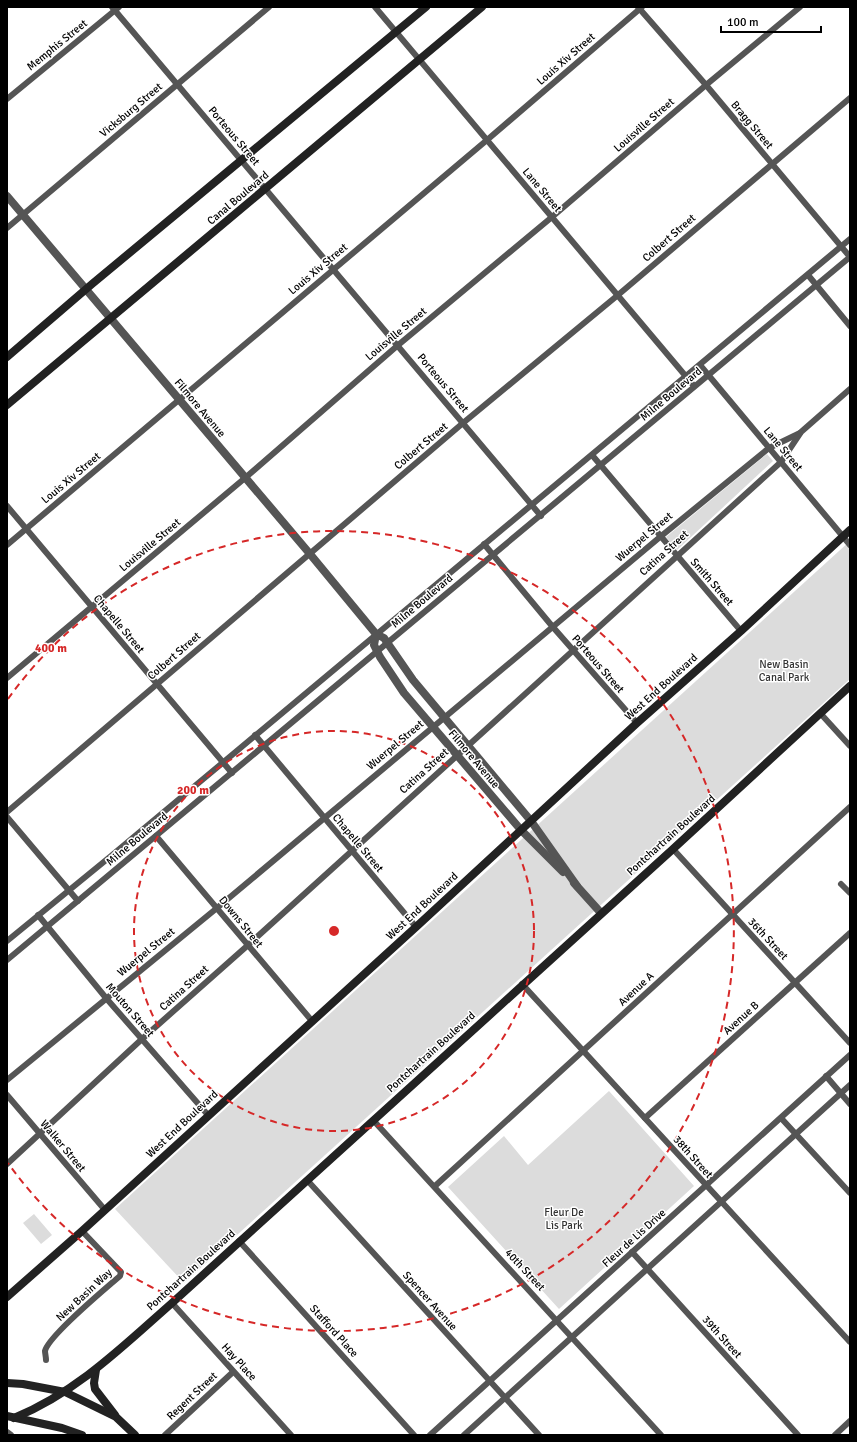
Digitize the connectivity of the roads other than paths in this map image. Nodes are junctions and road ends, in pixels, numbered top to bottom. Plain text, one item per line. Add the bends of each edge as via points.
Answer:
1 (269, 7) edge
2 (375, 7) edge
3 (426, 7) edge
4 (482, 7) edge
5 (800, 7) edge
6 (116, 8) edge
7 (640, 8) edge
8 (396, 32) junction
9 (419, 60) junction
10 (177, 84) junction
11 (706, 85) junction
12 (850, 98) edge
13 (7, 99) edge
14 (487, 140) junction
15 (242, 161) junction
16 (772, 164) junction
17 (266, 189) junction
18 (7, 196) edge
19 (23, 215) junction
20 (552, 217) junction
21 (7, 228) edge
22 (850, 240) edge
23 (842, 247) junction
24 (850, 257) edge
25 (333, 269) junction
26 (808, 275) junction
27 (816, 285) junction
28 (86, 290) junction
29 (618, 295) junction
30 (110, 319) junction
31 (850, 326) edge
32 (398, 346) junction
33 (7, 357) edge
34 (700, 365) junction
35 (708, 375) junction
36 (686, 376) junction
37 (694, 386) junction
38 (850, 389) edge
39 (178, 399) junction
40 (7, 405) edge
41 (463, 423) junction
42 (801, 432) junction
43 (769, 448) junction
44 (592, 455) junction
45 (781, 462) junction
46 (601, 466) junction
47 (245, 478) junction
48 (532, 505) junction
49 (7, 506) edge
50 (541, 516) junction
51 (26, 529) junction
52 (850, 530) edge
53 (660, 537) junction
54 (843, 537) junction
55 (484, 544) junction
56 (7, 545) edge
57 (850, 545) edge
58 (310, 554) junction
59 (492, 556) junction
60 (676, 556) junction
61 (92, 606) junction
62 (552, 626) junction
63 (741, 631) junction
64 (376, 634) junction
65 (388, 643) junction
66 (573, 650) junction
67 (377, 652) junction
68 (7, 678) edge
69 (157, 684) junction
70 (850, 686) edge
71 (820, 713) junction
72 (443, 717) junction
73 (637, 723) junction
74 (432, 727) junction
75 (255, 735) junction
76 (467, 745) junction
77 (264, 746) junction
78 (850, 746) edge
79 (456, 756) junction
80 (223, 762) junction
81 (232, 773) junction
82 (850, 807) edge
83 (7, 812) edge
84 (7, 817) edge
85 (323, 818) junction
86 (531, 821) junction
87 (520, 830) junction
88 (156, 836) junction
89 (673, 849) junction
90 (352, 851) junction
91 (842, 884) dead end
92 (577, 886) junction
93 (69, 890) junction
94 (850, 894) edge
95 (78, 901) junction
96 (216, 908) junction
97 (601, 913) junction
98 (732, 914) junction
99 (38, 915) junction
100 (48, 926) junction
101 (416, 927) junction
102 (850, 933) edge
103 (7, 941) edge
104 (247, 946) junction
105 (7, 960) edge
106 (795, 983) junction
107 (522, 984) junction
108 (106, 998) junction
109 (312, 1021) junction
110 (142, 1039) junction
111 (850, 1043) edge
112 (583, 1052) junction
113 (850, 1055) edge
114 (826, 1076) junction
115 (7, 1080) edge
116 (850, 1085) edge
117 (841, 1093) junction
118 (7, 1096) edge
119 (850, 1104) edge
120 (208, 1115) junction
121 (645, 1118) junction
122 (781, 1118) junction
123 (373, 1120) junction
124 (796, 1133) junction
125 (40, 1134) junction
126 (7, 1164) edge
127 (307, 1180) junction
128 (706, 1185) junction
129 (435, 1186) junction
130 (850, 1193) edge
131 (721, 1202) junction
132 (105, 1210) junction
133 (82, 1231) junction
134 (239, 1241) junction
135 (632, 1252) junction
136 (647, 1269) junction
137 (7, 1297) edge
138 (172, 1303) junction
139 (558, 1320) junction
140 (572, 1336) junction
141 (850, 1342) edge
142 (46, 1360) dead end
143 (96, 1370) junction
144 (234, 1372) junction
145 (490, 1381) junction
146 (7, 1383) edge
147 (65, 1392) junction
148 (504, 1397) junction
149 (11, 1417) edge
150 (116, 1417) junction
151 (850, 1421) edge
152 (7, 1432) edge
153 (11, 1435) edge
154 (82, 1435) edge
155 (135, 1435) edge
156 (165, 1435) edge
157 (291, 1435) edge
158 (414, 1435) edge
159 (430, 1435) edge
160 (464, 1435) edge
161 (538, 1435) edge
162 (662, 1435) edge
163 (798, 1435) edge
164 (835, 1435) edge

1 - 10 street, Vicksburg Street
2 - 8 street, Lane Street
3 - 8 main road
4 - 9 main road, Canal Boulevard
5 - 11 street, Louisville Street
6 - 10 street, Porteous Street
6 - 13 street, Memphis Street
7 - 11 street, Bragg Street
7 - 14 street, Louis Xiv Street
8 - 9 street, Lane Street
8 - 15 main road
9 - 14 street, Lane Street
9 - 17 main road, Canal Boulevard
10 - 15 street, Porteous Street
10 - 19 street, Vicksburg Street
11 - 16 street, Bragg Street
11 - 20 street, Louisville Street
12 - 16 street, Colbert Street
14 - 20 street, Lane Street
14 - 25 street, Louis Xiv Street
15 - 17 street, Porteous Street
15 - 28 main road
16 - 23 street, Bragg Street
16 - 29 street, Colbert Street
17 - 25 street, Porteous Street
17 - 30 main road, Canal Boulevard
18 - 19 street, Filmore Avenue
19 - 21 street, Vicksburg Street
19 - 28 street, Filmore Avenue
20 - 29 street, Lane Street
20 - 32 street, Louisville Street
22 - 23 street, Milne Boulevard
23 - 24 street, Bragg Street
23 - 26 street, Milne Boulevard
24 - 27 street, Milne Boulevard
25 - 32 street, Porteous Street
25 - 39 street, Louis Xiv Street
26 - 27 street
26 - 34 street, Milne Boulevard
27 - 31 street
27 - 35 street, Milne Boulevard
28 - 30 street, Filmore Avenue
28 - 33 main road
29 - 36 street, Lane Street
29 - 41 street, Colbert Street
30 - 39 street, Filmore Avenue
30 - 40 main road, Canal Boulevard
32 - 41 street, Porteous Street
32 - 47 street, Louisville Street
34 - 35 street, Lane Street
34 - 36 street, Milne Boulevard
35 - 37 street, Milne Boulevard
35 - 43 street, Lane Street
36 - 37 street, Lane Street
36 - 44 street, Milne Boulevard
37 - 46 street, Milne Boulevard
38 - 42 street, Catina Street
39 - 47 street, Filmore Avenue
39 - 51 street, Louis Xiv Street
41 - 48 street, Porteous Street
41 - 58 street, Colbert Street
42 - 43 street, Wuerpel Street
42 - 45 street, Catina Street
43 - 45 street, Lane Street
43 - 53 street, Wuerpel Street
44 - 46 street, Smith Street
44 - 48 street, Milne Boulevard
45 - 54 street, Lane Street
45 - 60 street, Catina Street
46 - 50 street, Milne Boulevard
46 - 53 street, Smith Street
47 - 58 street, Filmore Avenue
47 - 61 street, Louisville Street
48 - 50 street, Porteous Street
48 - 55 street, Milne Boulevard
49 - 51 street, Chapelle Street
50 - 59 street, Milne Boulevard
51 - 56 street, Louis Xiv Street
51 - 61 street, Chapelle Street
52 - 54 main road, West End Boulevard
53 - 60 street, Smith Street
53 - 62 street, Wuerpel Street
54 - 57 street, Lane Street
54 - 63 main road, West End Boulevard
55 - 59 street, Porteous Street
55 - 64 street, Milne Boulevard
58 - 64 street, Filmore Avenue
58 - 69 street, Colbert Street
59 - 62 street, Porteous Street
59 - 65 street, Milne Boulevard
60 - 63 street, Smith Street
60 - 66 street, Catina Street
61 - 68 street, Louisville Street
61 - 69 street, Chapelle Street
62 - 66 street, Porteous Street
62 - 72 street, Wuerpel Street
63 - 73 main road, West End Boulevard
64 - 65 street, Filmore Avenue
64 - 67 street via 374,645
64 - 75 street, Milne Boulevard
65 - 67 street, Milne Boulevard
65 - 72 street, Filmore Avenue via 413,680
66 - 73 street, Porteous Street
66 - 76 street, Catina Street
67 - 74 street, Filmore Avenue via 402,690
67 - 77 street, Milne Boulevard
69 - 80 street, Chapelle Street
69 - 83 street, Colbert Street
70 - 71 main road, Pontchartrain Boulevard
71 - 78 street
71 - 89 main road, Pontchartrain Boulevard
72 - 74 street, Wuerpel Street
72 - 76 street, Filmore Avenue
73 - 86 main road, West End Boulevard
74 - 79 street, Filmore Avenue
74 - 85 street, Wuerpel Street
75 - 77 street, Chapelle Street
75 - 80 street, Milne Boulevard
76 - 79 street, Catina Street
76 - 86 street, Filmore Avenue
77 - 81 street, Milne Boulevard
77 - 85 street, Chapelle Street
79 - 87 street, Filmore Avenue
79 - 90 street, Catina Street
80 - 81 street, Chapelle Street
80 - 93 street, Milne Boulevard
81 - 88 street, Milne Boulevard
82 - 98 street, Avenue A
84 - 93 street
85 - 90 street, Chapelle Street
85 - 96 street, Wuerpel Street
86 - 87 main road, West End Boulevard
86 - 92 street, Filmore Avenue
87 - 92 street, Filmore Avenue
87 - 101 main road, West End Boulevard
88 - 95 street, Milne Boulevard
88 - 96 street, Downs Street
89 - 97 main road, Pontchartrain Boulevard
89 - 98 street, 36th Street
90 - 101 street, Chapelle Street
90 - 104 street, Catina Street
91 - 94 street
92 - 97 street, Filmore Avenue
93 - 95 street
93 - 99 street, Milne Boulevard
95 - 100 street, Milne Boulevard
96 - 104 street, Downs Street
96 - 108 street, Wuerpel Street
97 - 107 main road, Pontchartrain Boulevard
98 - 106 street, 36th Street
98 - 112 street, Avenue A
99 - 100 street, Mouton Street
99 - 103 street, Milne Boulevard
100 - 105 street, Milne Boulevard
100 - 108 street, Mouton Street
101 - 109 main road, West End Boulevard
102 - 106 street, Avenue B
104 - 109 street, Downs Street
104 - 110 street, Catina Street
106 - 111 street, 36th Street
106 - 121 street, Avenue B
107 - 112 street, 38th Street
107 - 123 main road, Pontchartrain Boulevard
108 - 110 street, Mouton Street
108 - 115 street, Wuerpel Street
109 - 120 main road, West End Boulevard
110 - 120 street, Mouton Street
110 - 125 street, Catina Street
112 - 121 street, 38th Street
112 - 129 street, Avenue A
113 - 114 street, Fleur de Lis Drive
114 - 117 street
114 - 122 street, Fleur de Lis Drive
116 - 117 street
117 - 119 street
117 - 124 street
118 - 125 street, Walker Street
120 - 132 main road, West End Boulevard
121 - 128 street, 38th Street
122 - 124 street
122 - 128 street, Fleur de Lis Drive
123 - 127 main road, Pontchartrain Boulevard
123 - 129 street, 40th Street
124 - 130 street
124 - 131 street
125 - 126 street, Catina Street
125 - 132 street, Walker Street
127 - 134 main road, Pontchartrain Boulevard
127 - 145 street, Spencer Avenue
128 - 131 street, 38th Street
128 - 135 street, Fleur de Lis Drive
129 - 139 street, 40th Street
131 - 136 street
131 - 141 street, 38th Street
132 - 133 main road, West End Boulevard
133 - 137 main road, West End Boulevard
133 - 142 street, New Basin Way via 121,1272 120,1276 55,1336 45,1351
134 - 138 main road, Pontchartrain Boulevard
134 - 158 street, Stafford Place
135 - 136 street, 39th Street
135 - 139 street, Fleur de Lis Drive
136 - 140 street
136 - 163 street, 39th Street
138 - 143 main road, Pontchartrain Boulevard
138 - 144 street, Hay Place
139 - 140 street, 40th Street
139 - 145 street, Fleur de Lis Drive
140 - 148 street
140 - 162 street, 40th Street
143 - 147 main road, Pontchartrain Boulevard
143 - 150 main road via 95,1389
144 - 156 street, Regent Street
144 - 157 street, Hay Place
145 - 148 street, Spencer Avenue
145 - 159 street, Fleur de Lis Drive
146 - 147 main road
147 - 149 main road, Pontchartrain Boulevard via 27,1412
147 - 150 main road
148 - 160 street
148 - 161 street, Spencer Avenue
149 - 154 main road
150 - 155 main road
151 - 164 street
152 - 153 street

